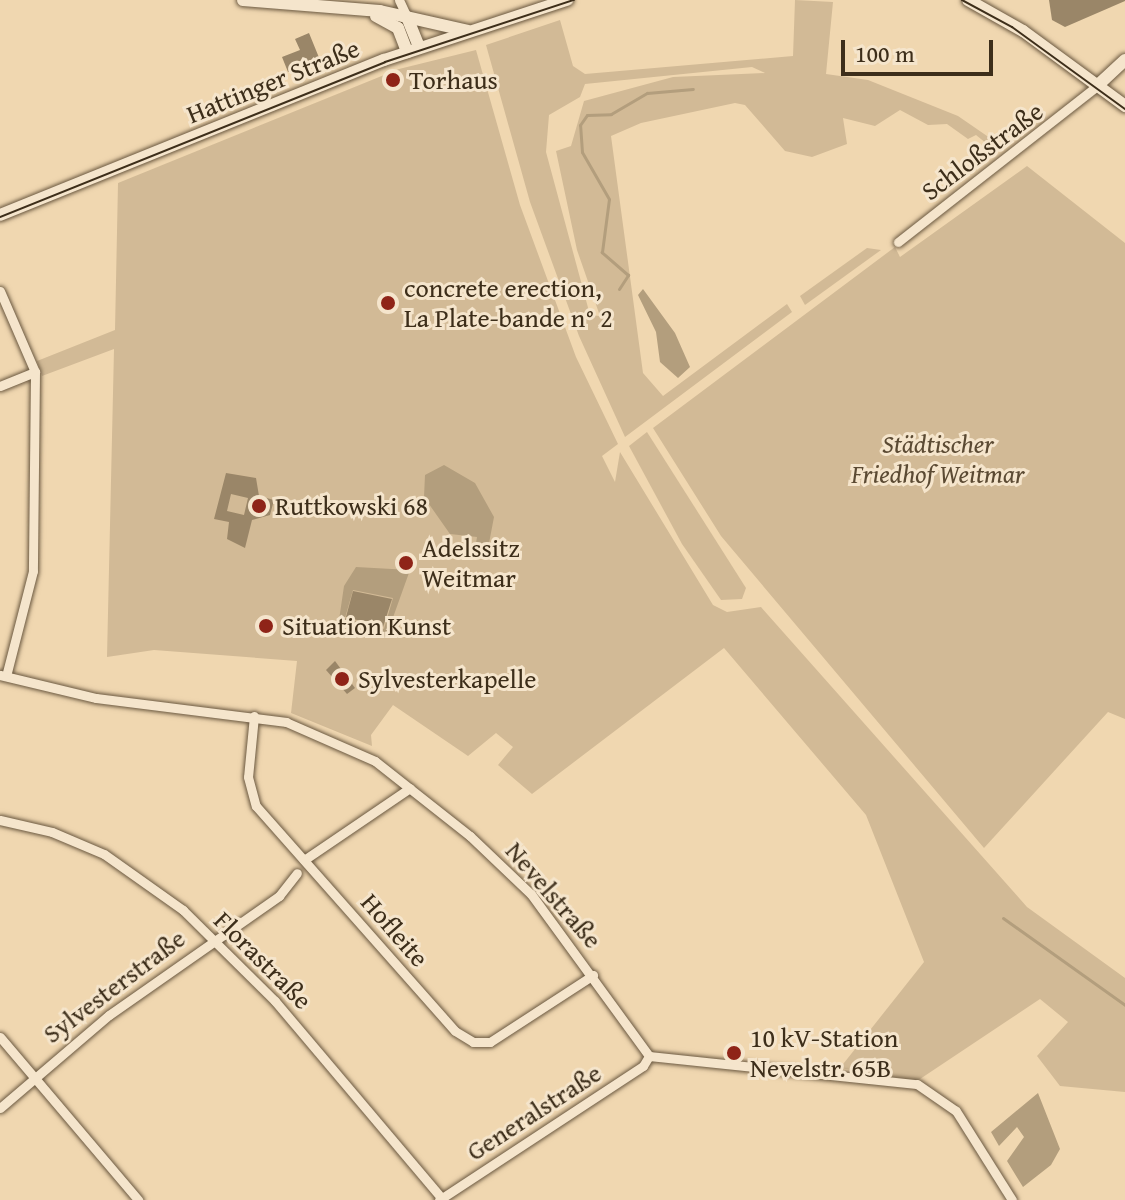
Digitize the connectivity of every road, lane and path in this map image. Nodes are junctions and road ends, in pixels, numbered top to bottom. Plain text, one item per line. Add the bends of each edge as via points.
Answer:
1 (243, 0) edge
2 (399, 0) edge
3 (567, 0) edge
4 (968, 0) edge
5 (373, 14) junction
6 (407, 17) junction
7 (468, 31) junction
8 (413, 50) junction
9 (1125, 60) edge
10 (1097, 86) junction
11 (1125, 106) edge
12 (0, 215) edge
13 (898, 242) dead end
14 (0, 291) edge
15 (35, 372) junction
16 (0, 386) edge
17 (3, 675) edge
18 (254, 716) junction
19 (410, 788) junction
20 (0, 820) edge
21 (304, 860) junction
22 (297, 873) dead end
23 (213, 939) junction
24 (593, 975) junction
25 (0, 1037) edge
26 (649, 1056) junction
27 (34, 1078) junction
28 (0, 1108) edge
29 (138, 1200) edge
30 (441, 1200) edge
31 (1012, 1200) edge

1 - 5 main road
2 - 6 street
3 - 7 main road, Hattinger Straße
4 - 10 main road
5 - 6 main road
5 - 8 main road via 398,28
6 - 7 main road
6 - 8 main road
7 - 8 main road, Hattinger Straße
8 - 12 main road, Hattinger Straße
9 - 10 main road, Schloßstraße
10 - 11 main road
10 - 13 street, Schloßstraße
14 - 15 street
15 - 16 street
15 - 17 street via 33,571
17 - 18 street, Nevelstraße via 96,698
18 - 19 street, Nevelstraße via 341,742
18 - 21 street, Hofleite via 251,798
19 - 21 street
19 - 24 street, Nevelstraße via 531,894
20 - 23 street, Florastraße via 52,832 104,854 139,875
21 - 24 street, Hofleite via 468,1040 497,1038
22 - 23 street, Sylvesterstraße via 279,896
23 - 27 street, Sylvesterstraße
23 - 30 street, Florastraße via 340,1074
24 - 26 street, Nevelstraße
25 - 27 street
26 - 30 street, Generalstraße via 643,1066
26 - 31 street via 917,1084 956,1111
27 - 28 street, Sylvesterstraße
27 - 29 street

